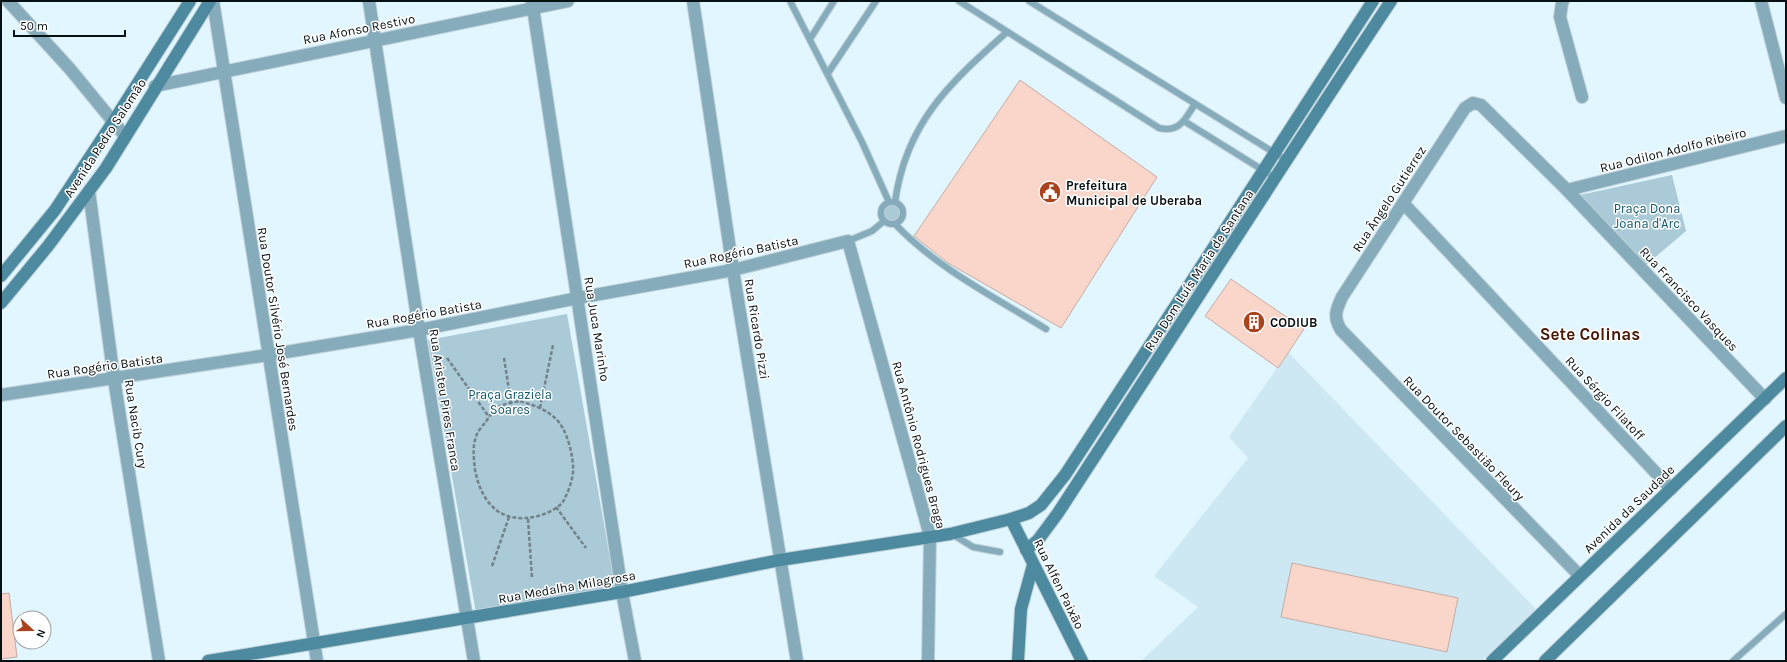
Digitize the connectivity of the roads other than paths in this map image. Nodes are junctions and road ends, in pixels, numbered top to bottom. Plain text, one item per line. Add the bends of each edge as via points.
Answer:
1 (8, 1) edge
2 (190, 1) edge
3 (210, 1) edge
4 (213, 1) edge
5 (369, 1) edge
6 (568, 1) edge
7 (694, 1) edge
8 (834, 1) edge
9 (876, 1) edge
10 (959, 1) edge
11 (1029, 1) edge
12 (1373, 1) edge
13 (1391, 1) edge
14 (1563, 1) edge
15 (1761, 1) edge
16 (791, 2) edge
17 (532, 5) edge
18 (22, 6) edge
19 (1007, 32) junction
20 (810, 39) junction
21 (375, 41) junction
22 (224, 71) junction
23 (828, 73) junction
24 (155, 86) junction
25 (1785, 92) edge
26 (1582, 97) dead end
27 (1473, 103) joint
28 (1195, 104) junction
29 (1184, 121) junction
30 (114, 122) junction
31 (125, 136) junction
32 (1786, 136) edge
33 (1274, 153) junction
34 (1286, 160) junction
35 (1263, 171) junction
36 (1274, 177) junction
37 (1567, 190) junction
38 (89, 191) junction
39 (892, 202) junction
40 (1404, 204) junction
41 (884, 221) junction
42 (895, 224) junction
43 (848, 241) junction
44 (733, 270) junction
45 (1, 276) edge
46 (578, 298) junction
47 (1, 303) edge
48 (1335, 315) joint
49 (1046, 329) dead end
50 (419, 330) junction
51 (268, 355) junction
52 (1786, 378) edge
53 (114, 379) junction
54 (1, 395) edge
55 (1764, 399) junction
56 (1786, 426) edge
57 (1670, 489) junction
58 (1011, 519) junction
59 (950, 534) junction
60 (930, 536) junction
61 (1026, 550) junction
62 (1000, 552) dead end
63 (780, 560) junction
64 (1033, 565) junction
65 (1580, 576) junction
66 (622, 592) junction
67 (1786, 614) edge
68 (466, 619) junction
69 (314, 643) junction
70 (159, 661) edge
71 (208, 661) edge
72 (317, 661) edge
73 (474, 661) edge
74 (635, 661) edge
75 (797, 661) edge
76 (928, 661) edge
77 (1018, 661) edge
78 (1082, 661) edge
79 (1492, 661) edge
80 (1545, 661) edge
81 (1733, 661) edge

1 - 18 street
2 - 30 street, Avenida Pedro Salomão
3 - 24 street, Avenida Pedro Salomão
4 - 22 street, Rua Doutor Silvério José Bernardes
5 - 21 street, Rua Aristeu Pires Franca
6 - 17 street, Rua Afonso Restivo
7 - 44 street, Rua Ricardo Pizzi
8 - 20 lane
9 - 23 lane
10 - 19 lane
11 - 28 lane
12 - 33 street, Rua Dom Luís Maria de Santana
13 - 34 street, Rua Dom Luís Maria de Santana
14 - 26 street via 1560,16
15 - 25 street
16 - 20 lane
17 - 21 street, Rua Afonso Restivo
17 - 46 street, Rua Juca Marinho
18 - 30 street
19 - 29 lane via 1159,128 1176,128
19 - 39 lane via 965,70 921,124 906,154
20 - 23 lane
21 - 22 street, Rua Afonso Restivo
21 - 50 street, Rua Aristeu Pires Franca
22 - 24 street, Rua Afonso Restivo
22 - 51 street, Rua Doutor Silvério José Bernardes
23 - 39 lane
24 - 31 street, Avenida Pedro Salomão
27 - 37 street, Rua Francisco Vasques via 1481,105
27 - 40 street, Rua Ângelo Gutierrez via 1465,108
28 - 29 lane
28 - 33 lane
29 - 35 lane
30 - 31 street
30 - 45 street, Avenida Pedro Salomão via 54,210
31 - 38 street, Avenida Pedro Salomão
32 - 37 street, Rua Odilon Adolfo Ribeiro
33 - 34 lane
33 - 35 street, Rua Dom Luís Maria de Santana
34 - 36 street, Rua Dom Luís Maria de Santana
35 - 36 lane
35 - 58 street, Rua Dom Luís Maria de Santana via 1053,491 1041,505
36 - 61 street, Rua Dom Luís Maria de Santana via 1058,513 1038,540
37 - 55 street, Rua Francisco Vasques
38 - 47 street, Avenida Pedro Salomão
38 - 53 street, Rua Nacib Cury
39 - 41 lane via 884,205 881,210
39 - 42 lane via 900,205 902,210 900,221
40 - 48 street, Rua Ângelo Gutierrez via 1342,297
40 - 57 street, Rua Sérgio Filatoff
41 - 42 lane
41 - 43 lane via 872,231
42 - 49 lane via 929,256
43 - 44 street, Rua Rogério Batista
43 - 60 street, Rua Antônio Rodrigues Braga
44 - 46 street, Rua Rogério Batista
44 - 63 street, Rua Ricardo Pizzi
46 - 50 street, Rua Rogério Batista
46 - 66 street, Rua Juca Marinho
48 - 65 street, Rua Doutor Sebastião Fleury via 1341,330
50 - 51 street, Rua Rogério Batista
50 - 68 street, Rua Aristeu Pires Franca
51 - 53 street, Rua Rogério Batista
51 - 69 street, Rua Doutor Silvério José Bernardes
52 - 55 street, Avenida da Saudade
53 - 54 street, Rua Rogério Batista
53 - 70 street, Rua Nacib Cury
55 - 57 street, Avenida da Saudade
56 - 80 street
57 - 65 street, Avenida da Saudade
58 - 59 street, Rua Dom Luís Maria de Santana
58 - 61 street, Rua Alfen Paixão
59 - 60 street, Rua Medalha Milagrosa
59 - 62 lane via 973,547
60 - 63 street, Rua Medalha Milagrosa
60 - 76 street, Rua Antônio Rodrigues Braga
61 - 64 street, Rua Alfen Paixão
63 - 66 street, Rua Medalha Milagrosa
63 - 75 street, Rua Ricardo Pizzi
64 - 77 street via 1021,609
64 - 78 street, Rua Alfen Paixão
65 - 79 street, Avenida da Saudade
66 - 68 street, Rua Medalha Milagrosa
66 - 74 street, Rua Juca Marinho
67 - 81 lane
68 - 69 street, Rua Medalha Milagrosa
68 - 73 street, Rua Aristeu Pires Franca
69 - 71 street, Rua Medalha Milagrosa
69 - 72 street, Rua Doutor Silvério José Bernardes

